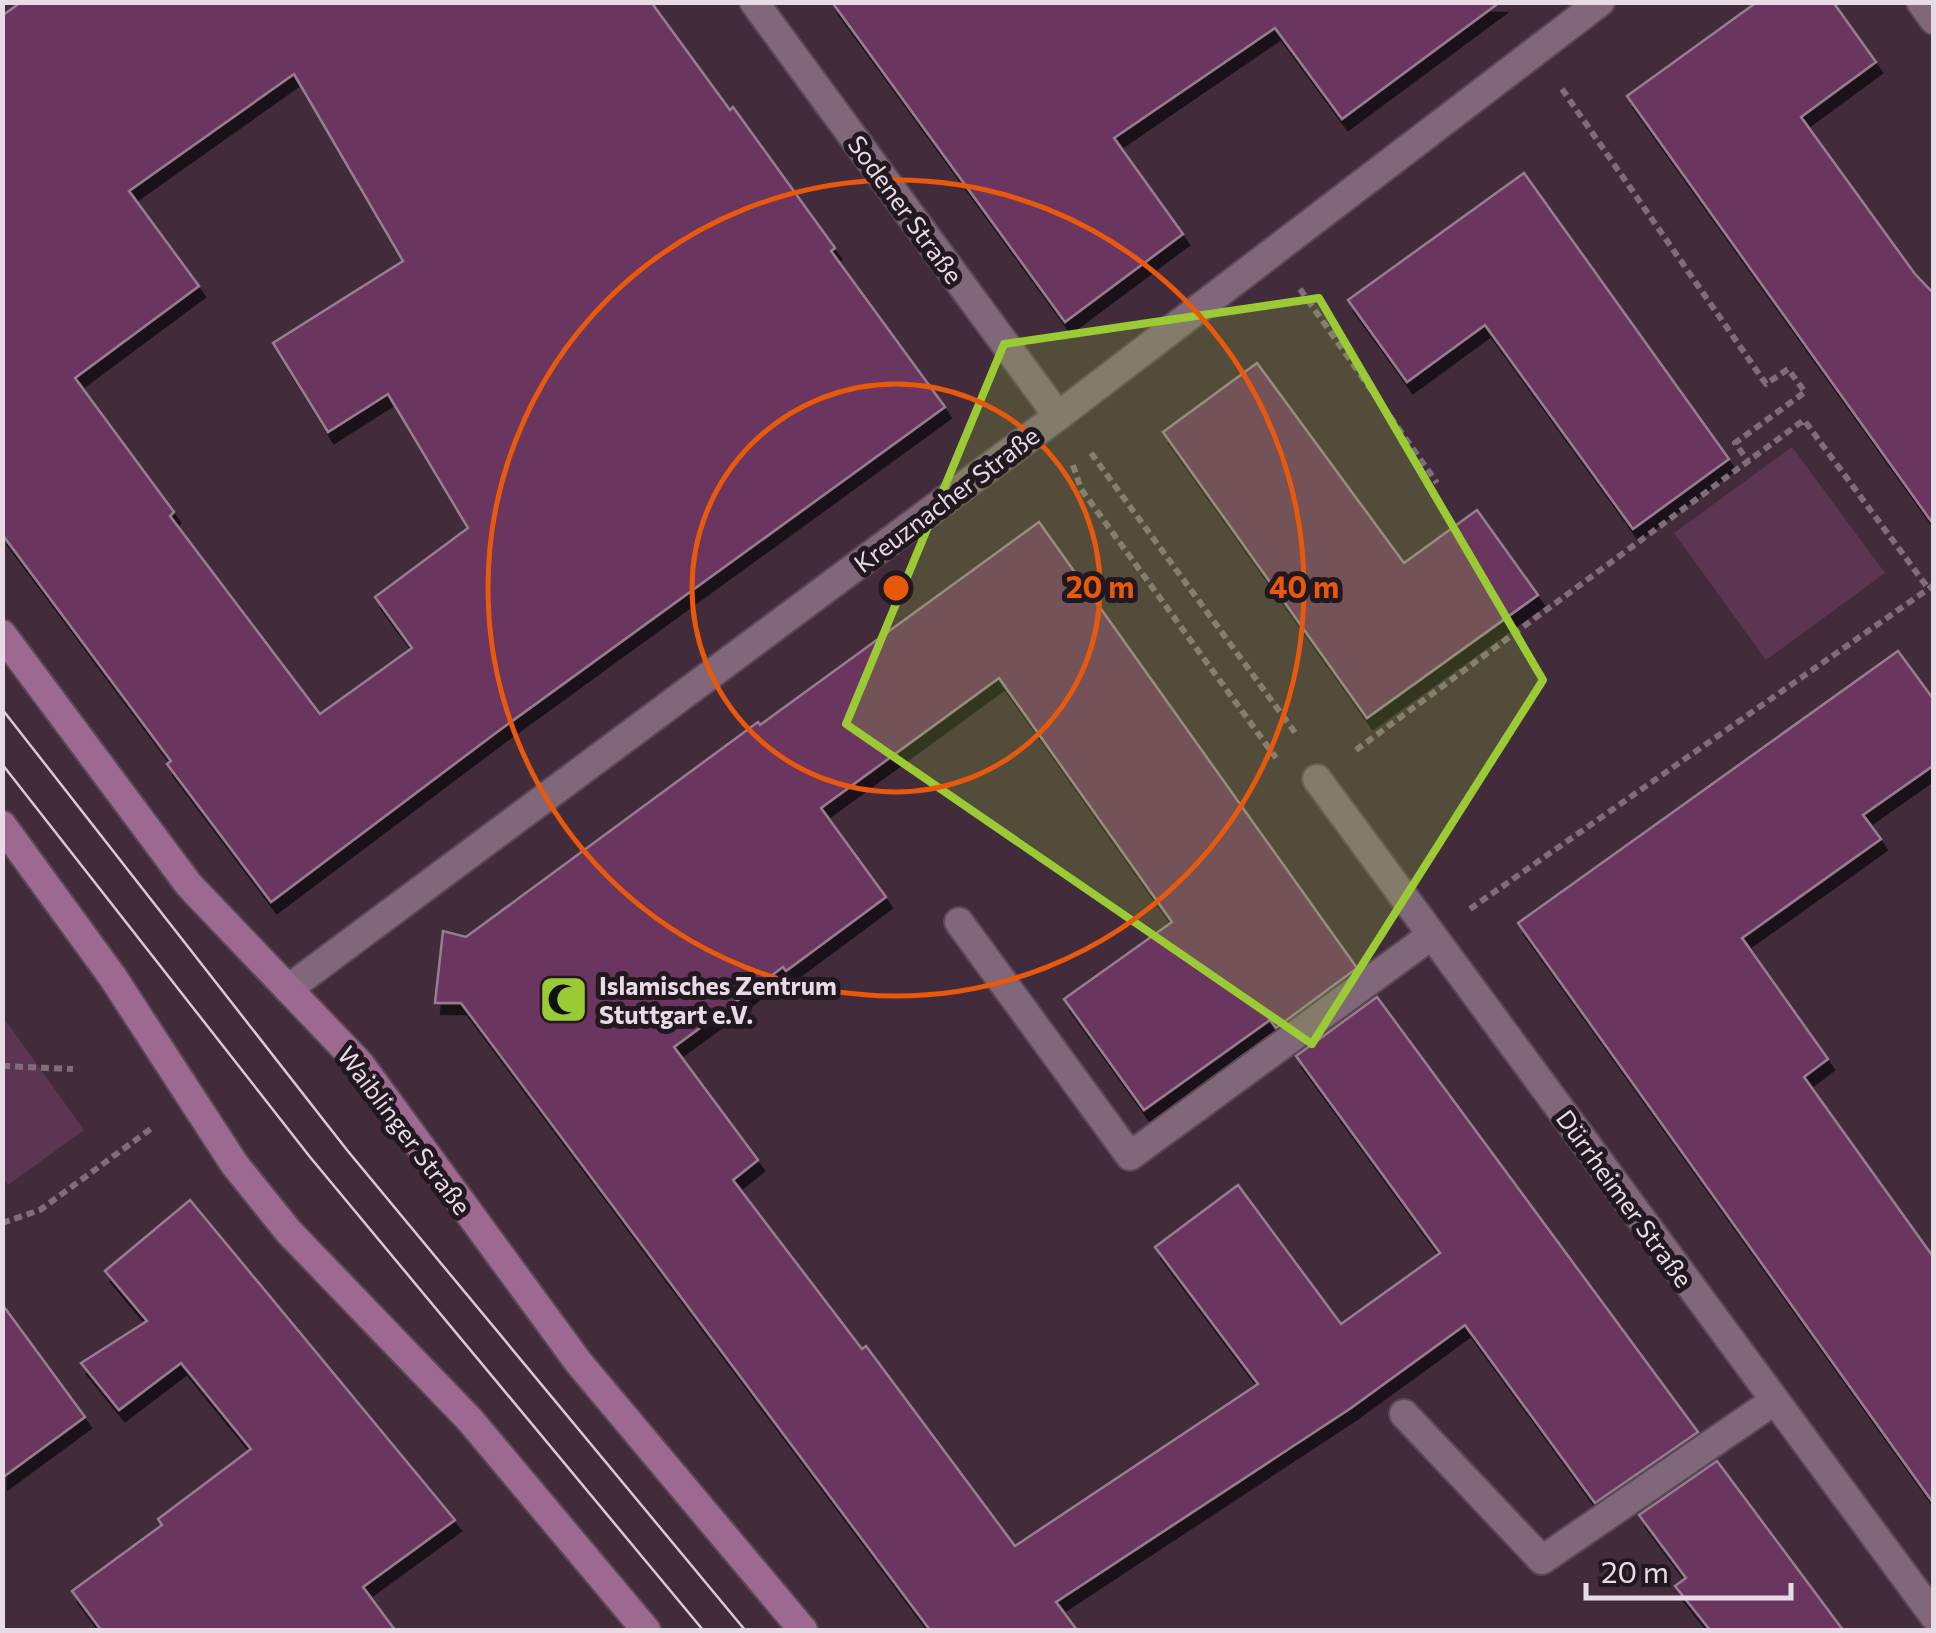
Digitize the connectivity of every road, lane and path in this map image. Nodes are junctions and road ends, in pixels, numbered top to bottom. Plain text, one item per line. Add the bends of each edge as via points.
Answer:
1 (754, 2) edge
2 (1600, 2) edge
3 (1921, 2) edge
4 (1934, 20) edge
5 (1536, 51) junction
6 (1273, 251) junction
7 (1058, 416) junction
8 (1748, 461) junction
9 (1438, 483) dead end
10 (1931, 587) edge
11 (2, 634) edge
12 (1301, 741) dead end
13 (1317, 779) junction
14 (2, 825) edge
15 (959, 922) dead end
16 (1432, 935) junction
17 (288, 988) junction
18 (2, 1066) edge
19 (74, 1069) dead end
20 (192, 1098) junction
21 (2, 1223) edge
22 (1774, 1401) junction
23 (1404, 1414) dead end
24 (1934, 1616) edge
25 (646, 1630) edge
26 (802, 1630) edge

1 - 7 street, Sodener Straße
2 - 5 street, Kreuznacher Straße
3 - 4 street
5 - 6 street, Kreuznacher Straße
5 - 8 path via 1766,384 1788,369 1805,392 1735,443
6 - 7 street, Kreuznacher Straße
6 - 9 path
7 - 12 path via 1107,470
7 - 13 path via 1081,489 1286,772
7 - 17 street, Kreuznacher Straße
8 - 10 path via 1804,420
8 - 13 path
10 - 16 path
11 - 17 main road, Waiblinger Straße via 189,885
13 - 16 street, Dürrheimer Straße
14 - 20 main road
15 - 16 street via 1130,1156
16 - 22 street, Dürrheimer Straße
17 - 26 main road, Waiblinger Straße via 360,1064 579,1364
18 - 19 path
20 - 21 path via 40,1210
20 - 25 main road via 288,1232 470,1420
22 - 23 street via 1542,1560
22 - 24 street, Dürrheimer Straße

